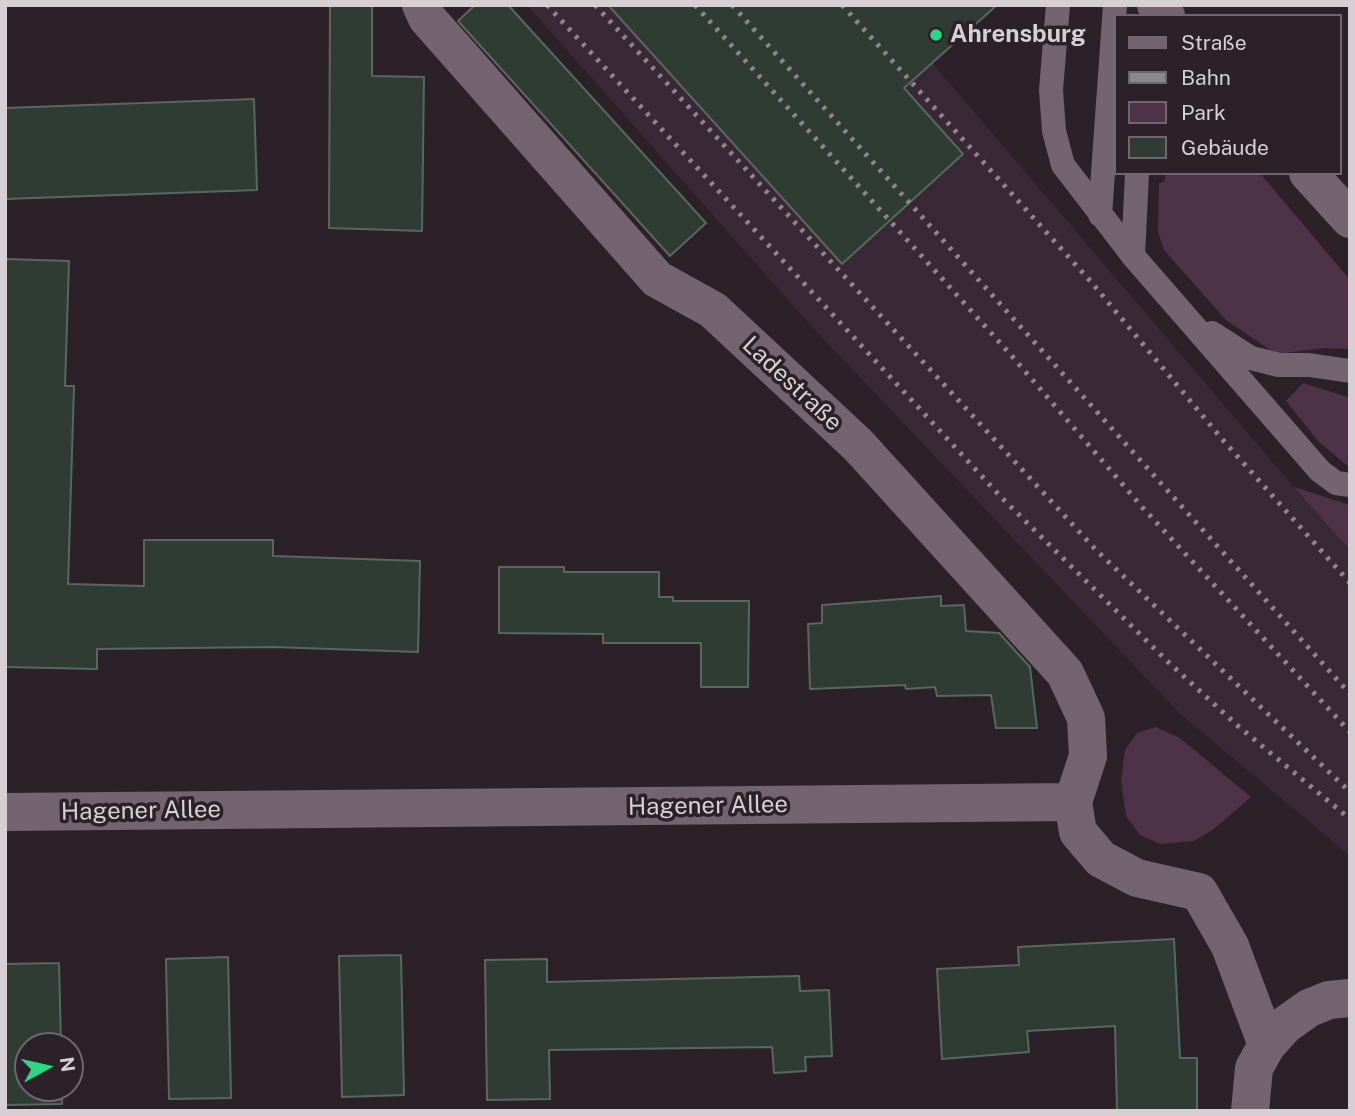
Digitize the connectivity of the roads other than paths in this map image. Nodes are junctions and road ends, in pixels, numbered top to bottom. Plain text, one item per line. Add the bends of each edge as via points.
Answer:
1 (421, 5) edge
2 (1058, 5) edge
3 (1114, 19) edge
4 (1137, 175) edge
5 (1310, 175) edge
6 (1100, 215) junction
7 (1350, 219) edge
8 (1133, 256) junction
9 (1191, 320) junction
10 (1350, 371) edge
11 (1350, 485) edge
12 (1073, 802) junction
13 (5, 812) edge
14 (1350, 998) edge
15 (1267, 1045) junction
16 (1250, 1111) edge

1 - 12 street, Ladestraße via 657,279 713,310 858,445 1065,673 1086,718 1088,756
2 - 6 lane via 1051,90 1054,131 1063,165
3 - 6 lane
4 - 8 lane
5 - 7 street
6 - 8 lane
8 - 9 lane
9 - 10 lane via 1251,358
9 - 11 lane via 1320,471 1336,483
12 - 13 street, Hagener Allee
12 - 15 street via 1079,832 1101,859 1137,878 1199,892 1230,946
14 - 15 street via 1309,1007
15 - 16 street via 1254,1068

